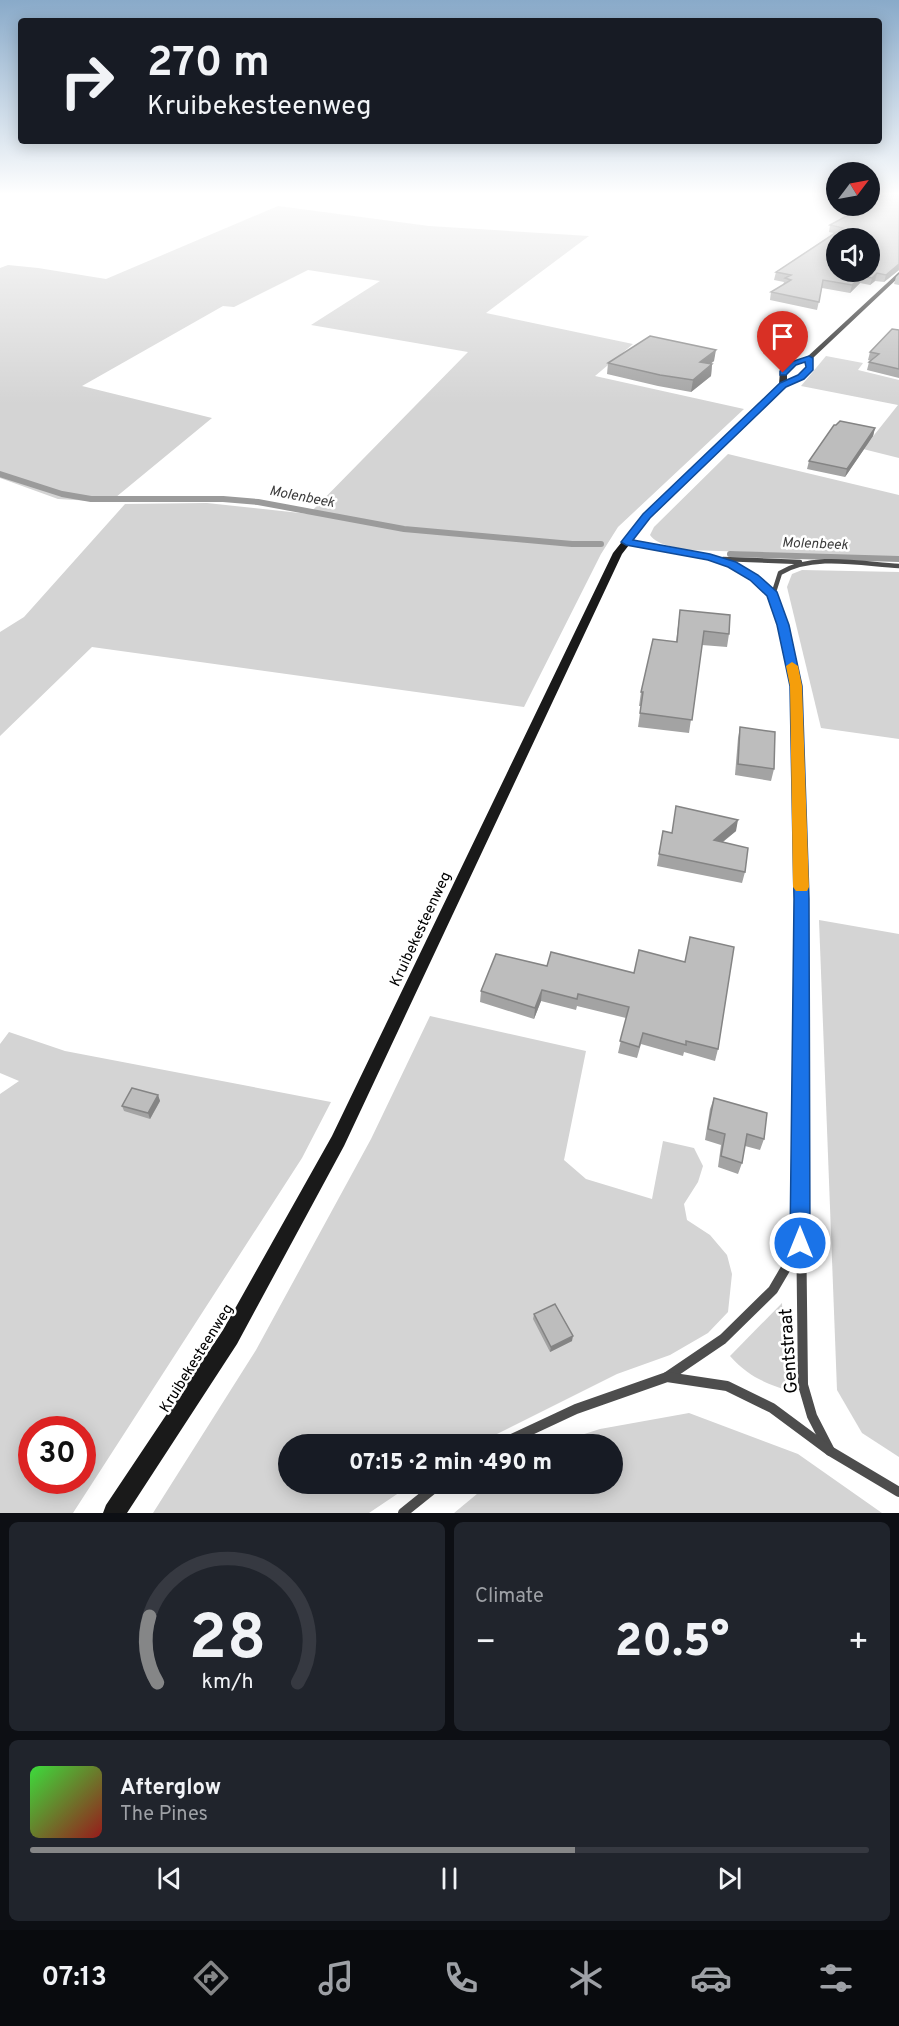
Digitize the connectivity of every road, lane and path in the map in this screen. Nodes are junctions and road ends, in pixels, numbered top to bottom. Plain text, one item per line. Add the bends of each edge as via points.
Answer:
1 (899, 274) edge
2 (809, 358) junction
3 (783, 385) junction
4 (626, 542) junction
5 (710, 558) junction
6 (809, 562) junction
7 (899, 566) edge
8 (772, 595) junction
9 (800, 1243) junction
10 (667, 1377) junction
11 (522, 1434) edge
12 (830, 1451) junction
13 (899, 1492) edge
14 (427, 1494) edge
15 (114, 1513) edge
16 (403, 1513) edge

1 - 2 street, Kruibekesteenweg
2 - 3 street, Kruibekesteenweg via 810,368
2 - 3 street, Kruibekesteenweg via 783,373
3 - 4 street, Kruibekesteenweg via 647,516
4 - 5 street, Gentstraat
4 - 15 street, Kruibekesteenweg via 612,562 338,1141 230,1337
5 - 6 street, Gentstraat
5 - 8 street, Gentstraat via 754,577
6 - 7 street, Gentstraat
6 - 8 street, Gentstraat via 782,571
8 - 9 street, Gentstraat via 796,686 801,899
9 - 10 street, Gentstraat via 773,1290 723,1339
9 - 12 street, Gentstraat via 803,1385 812,1416
10 - 11 street via 576,1409
10 - 12 street via 727,1386 772,1408
12 - 13 street
14 - 16 street

